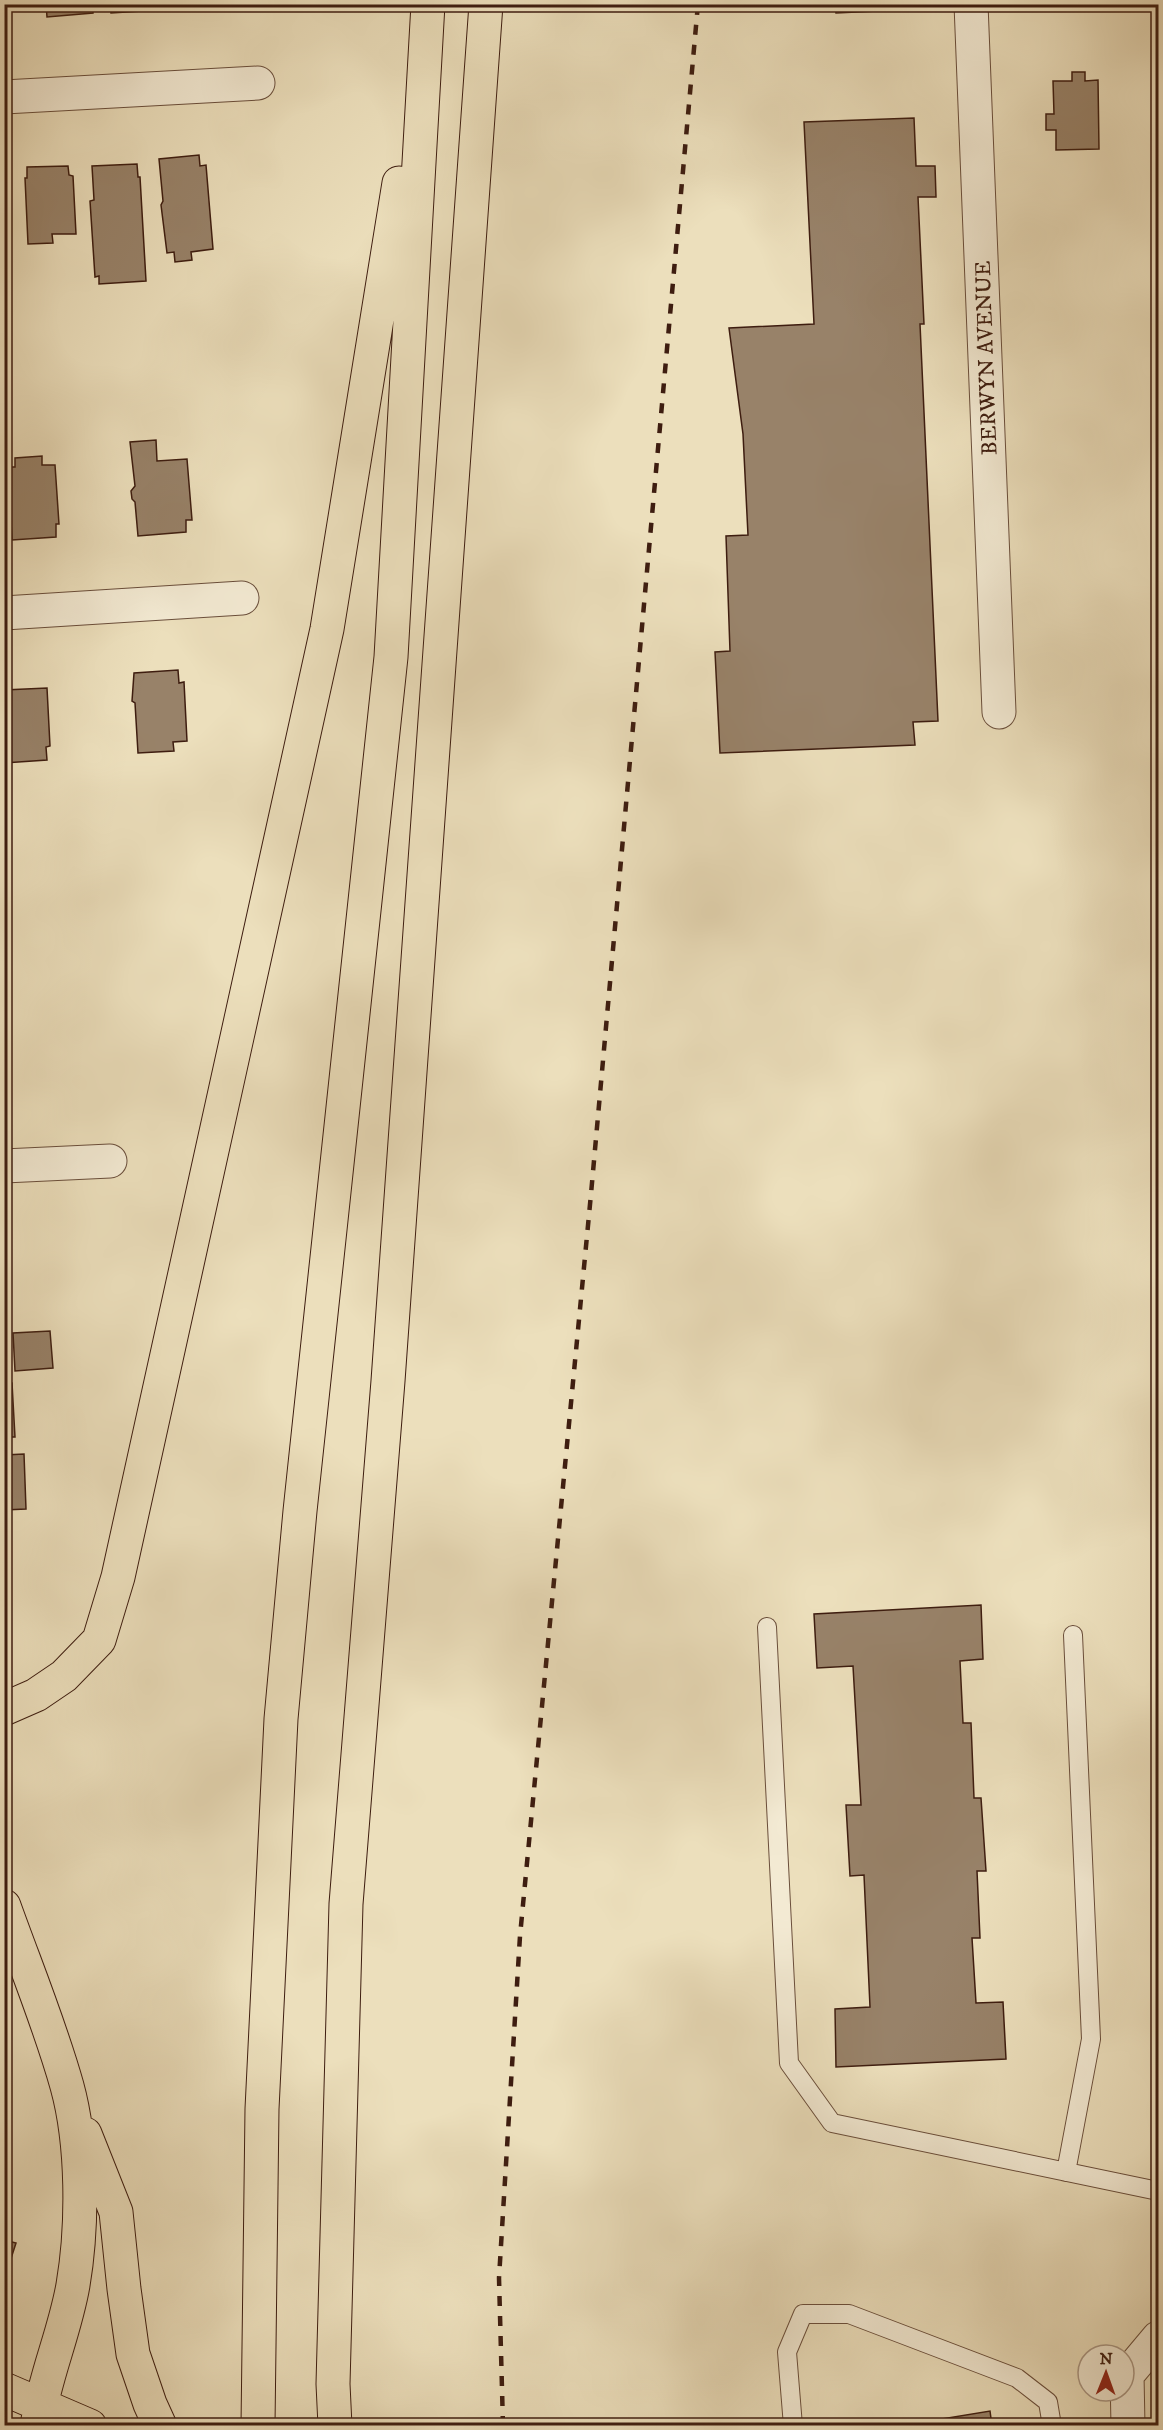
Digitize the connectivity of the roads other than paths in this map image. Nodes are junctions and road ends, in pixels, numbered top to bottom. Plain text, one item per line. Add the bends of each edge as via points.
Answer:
1 (486, 4) edge
2 (970, 4) edge
3 (428, 5) edge
4 (258, 83) dead end
5 (4, 97) edge
6 (242, 598) dead end
7 (4, 613) edge
8 (999, 712) dead end
9 (111, 1161) dead end
10 (4, 1166) edge
11 (767, 1627) dead end
12 (1073, 1635) dead end
13 (4, 1709) edge
14 (4, 1906) edge
15 (67, 2088) junction
16 (1066, 2172) junction
17 (1158, 2192) edge
18 (1158, 2338) edge
19 (4, 2389) edge
20 (39, 2414) edge
21 (90, 2426) edge
22 (160, 2426) edge
23 (258, 2426) edge
24 (334, 2426) edge
25 (794, 2426) edge
26 (1053, 2426) edge
27 (1128, 2426) edge

1 - 24 main road via 346,1904
2 - 8 street, BERWYN AVENUE
3 - 13 main road via 327,629 118,1577 99,1640 64,1676 36,1695
3 - 23 main road via 391,657 281,1719 262,2109
4 - 5 street
6 - 7 street
9 - 10 street
11 - 16 lane via 789,2063 832,2123
12 - 16 lane via 1091,2039
14 - 15 main road
15 - 20 main road via 81,2213 73,2286
15 - 22 main road via 116,2212 133,2354
16 - 17 lane
18 - 27 street via 1127,2375
19 - 20 main road
20 - 21 main road
25 - 26 lane via 787,2352 803,2313 849,2314 1017,2378 1048,2402

